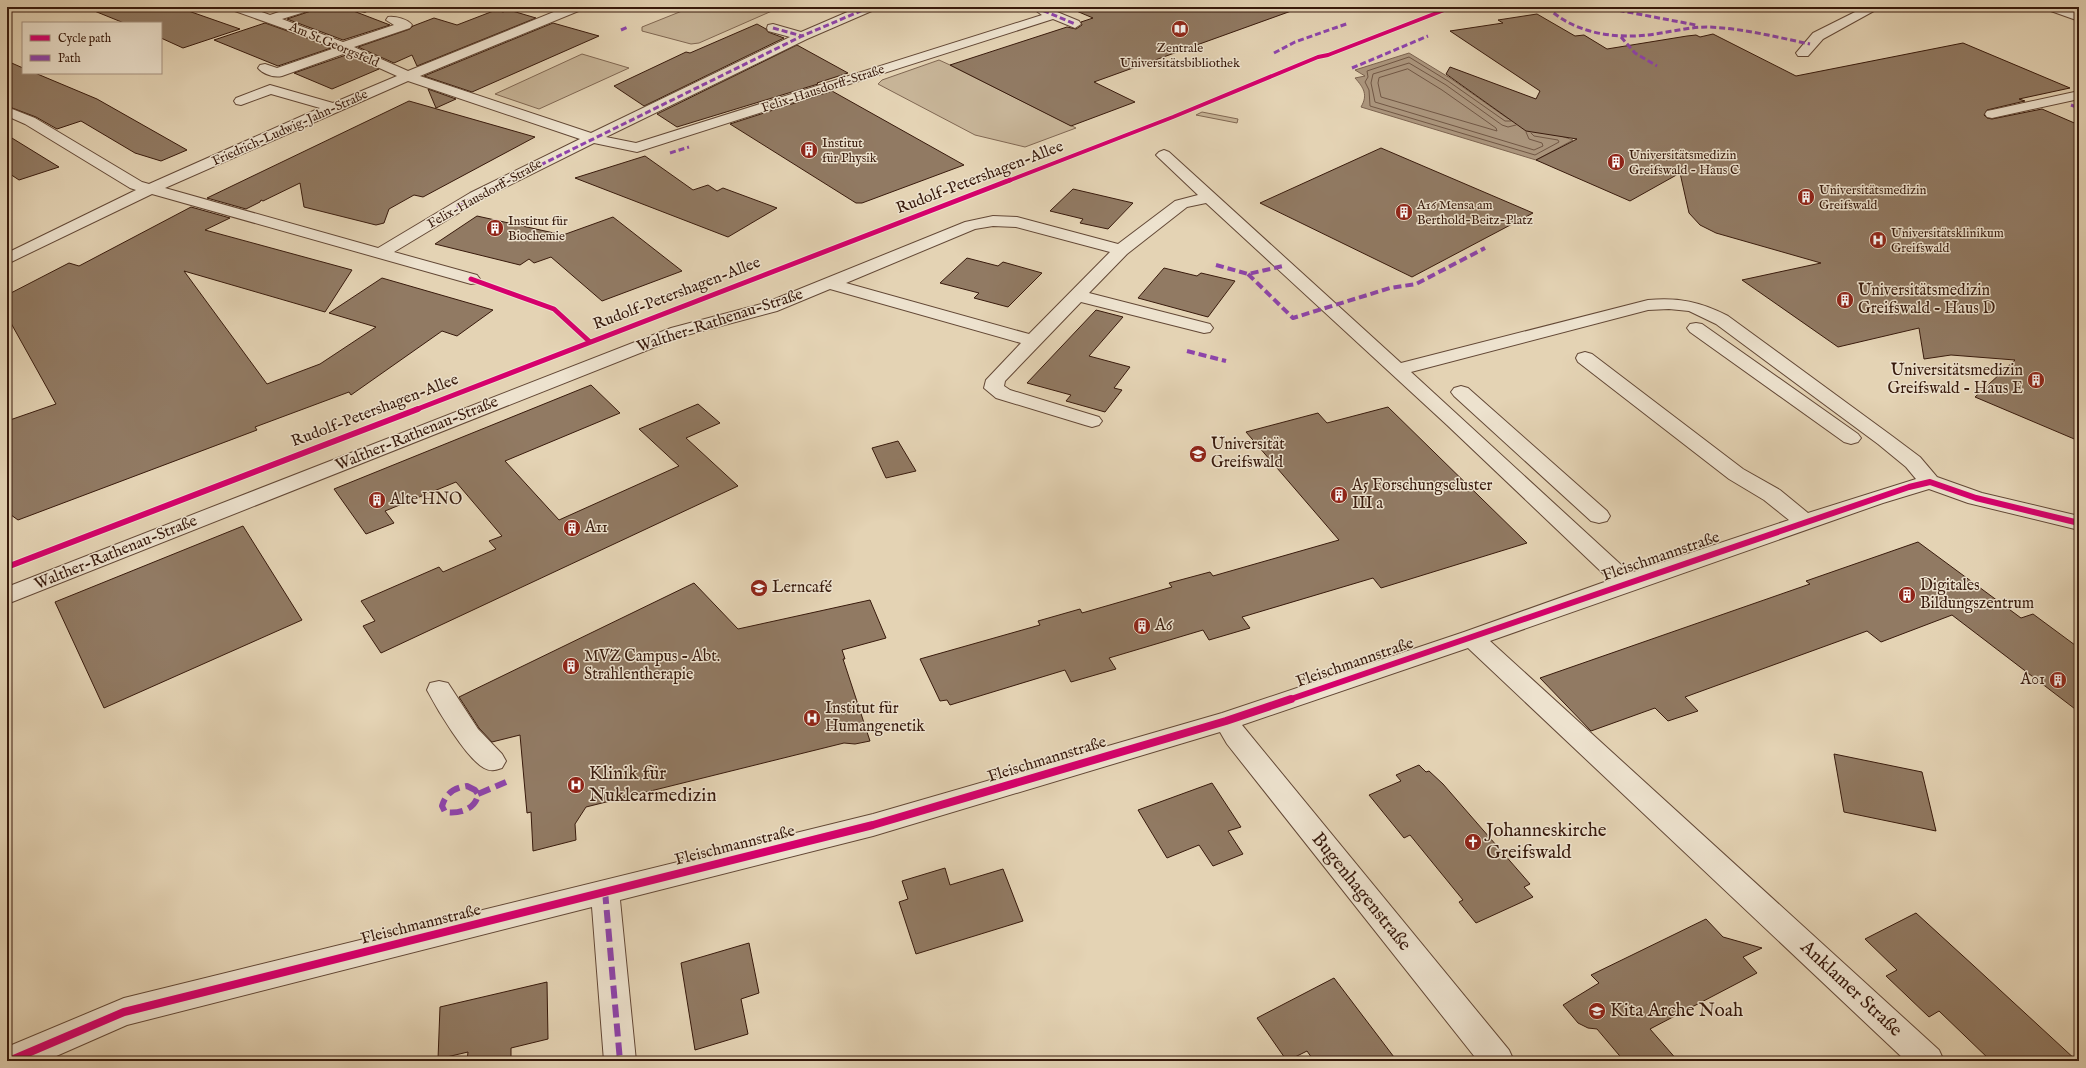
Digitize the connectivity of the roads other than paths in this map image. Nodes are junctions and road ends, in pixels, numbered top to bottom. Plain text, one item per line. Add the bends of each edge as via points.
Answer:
1 (236, 7) edge
2 (307, 7) edge
3 (577, 7) edge
4 (870, 7) edge
5 (1035, 7) edge
6 (1875, 7) edge
7 (2052, 7) edge
8 (1054, 15) junction
9 (2079, 17) edge
10 (270, 19) junction
11 (392, 20) dead end
12 (1076, 24) dead end
13 (773, 28) dead end
14 (802, 36) junction
15 (344, 48) junction
16 (1803, 53) dead end
17 (265, 68) dead end
18 (408, 76) junction
19 (2079, 95) edge
20 (241, 101) dead end
21 (335, 108) junction
22 (7, 111) edge
23 (1992, 114) dead end
24 (592, 138) junction
25 (1164, 155) dead end
26 (152, 189) junction
27 (1210, 197) junction
28 (1121, 250) junction
29 (381, 253) junction
30 (7, 259) edge
31 (471, 279) dead end
32 (831, 284) junction
33 (1078, 296) junction
34 (1204, 328) dead end
35 (1696, 328) dead end
36 (1032, 341) junction
37 (1585, 358) dead end
38 (1399, 369) junction
39 (1461, 392) dead end
40 (1092, 421) dead end
41 (1851, 438) dead end
42 (1930, 482) junction
43 (1599, 516) dead end
44 (2079, 523) edge
45 (1797, 525) junction
46 (1626, 583) junction
47 (7, 596) edge
48 (1472, 638) junction
49 (439, 690) dead end
50 (1226, 721) junction
51 (493, 761) dead end
52 (605, 891) junction
53 (9, 1061) edge
54 (620, 1061) edge
55 (1498, 1061) edge
56 (1928, 1061) edge

1 - 10 street, Am St.Georgsfeld
2 - 10 street
3 - 18 street, Friedrich-Ludwig-Jahn-Straße
4 - 14 street, Felix-Hausdorff-Straße
5 - 8 street
6 - 16 street via 1818,36
7 - 9 street
8 - 12 street
8 - 24 street, Felix-Hausdorff-Straße via 637,148
10 - 15 street, Am St.Georgsfeld
11 - 15 street via 406,25
13 - 14 street
14 - 24 street, Felix-Hausdorff-Straße
15 - 17 street via 277,73
15 - 18 street, Am St.Georgsfeld
18 - 21 street, Friedrich-Ludwig-Jahn-Straße
18 - 24 street, Felix-Hausdorff-Straße
19 - 23 street
20 - 21 street via 270,89
21 - 26 street, Friedrich-Ludwig-Jahn-Straße
22 - 26 street via 30,121 136,184
24 - 29 street, Felix-Hausdorff-Straße via 476,196
25 - 27 street, Fleischmannstraße
26 - 29 street
26 - 30 street, Friedrich-Ludwig-Jahn-Straße
27 - 28 street via 1181,204
27 - 38 street, Fleischmannstraße via 1318,298
28 - 32 street, Walther-Rathenau-Straße via 1017,222 993,221 971,225
28 - 33 street
29 - 31 street
32 - 36 street
32 - 47 street, Walther-Rathenau-Straße via 771,307 666,336
33 - 34 street
33 - 36 street
35 - 41 street
36 - 40 street via 996,380 994,388 1003,394
37 - 45 street via 1736,474 1755,500
38 - 42 street via 1648,305 1685,304 1705,310 1722,320 1885,440 1913,462
38 - 46 street, Fleischmannstraße
39 - 43 street
42 - 44 street via 1976,498
42 - 45 street, Fleischmannstraße via 1895,491
45 - 46 street, Fleischmannstraße
46 - 48 street, Fleischmannstraße
48 - 50 street, Fleischmannstraße
48 - 56 street, Anklamer Straße
49 - 51 street via 469,736
50 - 52 street, Fleischmannstraße via 873,825
50 - 55 street, Bugenhagenstraße via 1236,737
52 - 53 street, Fleischmannstraße via 124,1012
52 - 54 street

